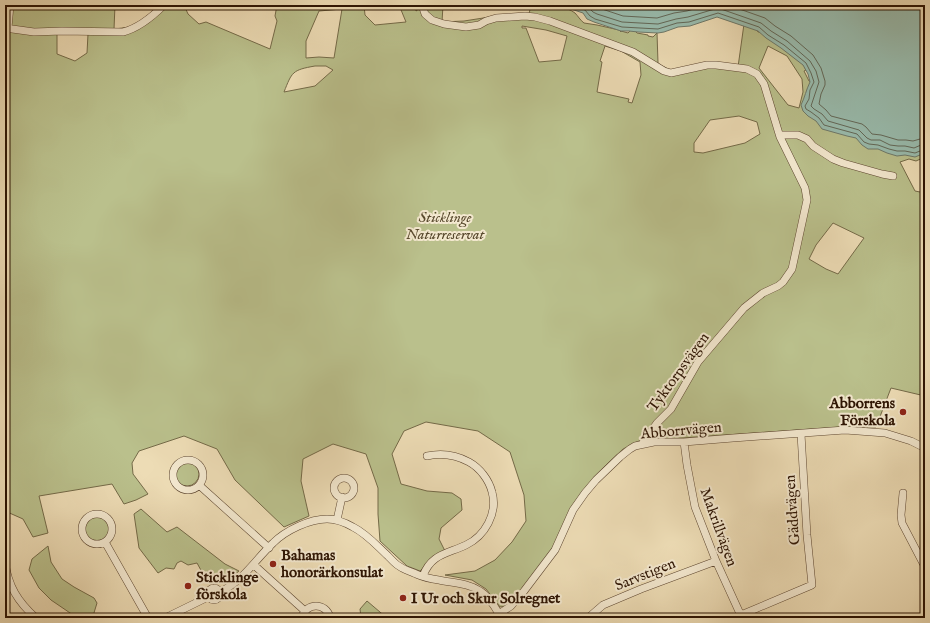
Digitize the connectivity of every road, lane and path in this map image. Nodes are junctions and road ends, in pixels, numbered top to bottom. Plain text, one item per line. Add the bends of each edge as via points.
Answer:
1 (164, 5) edge
2 (422, 5) edge
3 (8, 10) edge
4 (6, 28) edge
5 (780, 135) junction
6 (894, 176) dead end
7 (801, 434) junction
8 (684, 442) junction
9 (642, 444) junction
10 (925, 448) edge
11 (427, 456) dead end
12 (199, 484) junction
13 (903, 493) dead end
14 (342, 497) dead end
15 (337, 520) junction
16 (105, 542) junction
17 (269, 548) junction
18 (716, 560) junction
19 (5, 562) edge
20 (254, 565) junction
21 (925, 567) edge
22 (423, 576) junction
23 (305, 610) junction
24 (925, 612) edge
25 (500, 616) edge
26 (741, 616) edge
27 (171, 617) edge
28 (36, 618) edge
29 (148, 618) edge
30 (302, 618) edge
31 (330, 618) edge
32 (588, 618) edge
33 (923, 618) edge

1 - 4 street via 131,30 123,32 34,32
2 - 5 street, Tyktorpsvägen via 425,14 432,20 466,27 496,18 516,16 550,21 634,52 671,73 707,65 747,69 757,74 764,84
3 - 4 street
5 - 6 street via 798,135 808,139 813,146 838,161
5 - 9 street, Tyktorpsvägen via 805,188 807,200 792,269 783,282 744,308 698,362 671,408
7 - 8 street, Abborrvägen
7 - 10 street, Abborrvägen via 845,430 885,433
7 - 26 street, Gäddvägen via 806,535 812,585
8 - 9 street, Abborrvägen
8 - 18 street, Makrillvägen via 695,507
9 - 25 street, Abborrvägen via 625,453 585,493 554,550 524,591
11 - 22 street via 454,456 477,467 489,484 494,506 489,523 478,538 437,557
12 - 12 street via 203,475 200,466 192,460 182,461 175,466 173,475 178,486 187,490
12 - 17 street
13 - 21 street via 902,523
14 - 15 street
15 - 17 street via 328,519 303,524 286,533
15 - 22 street via 353,526 399,566
16 - 16 street via 113,530 110,520 98,513 89,516 83,523 83,536 92,543
16 - 29 street
17 - 20 street
18 - 26 street, Makrillvägen
18 - 32 street, Sarvstigen via 603,605
19 - 28 street via 10,584 27,610
20 - 23 street
20 - 27 street via 240,579 220,592 216,600 208,597
22 - 25 street via 481,591 494,604
23 - 30 street
23 - 31 street via 314,606 323,607
24 - 33 street

